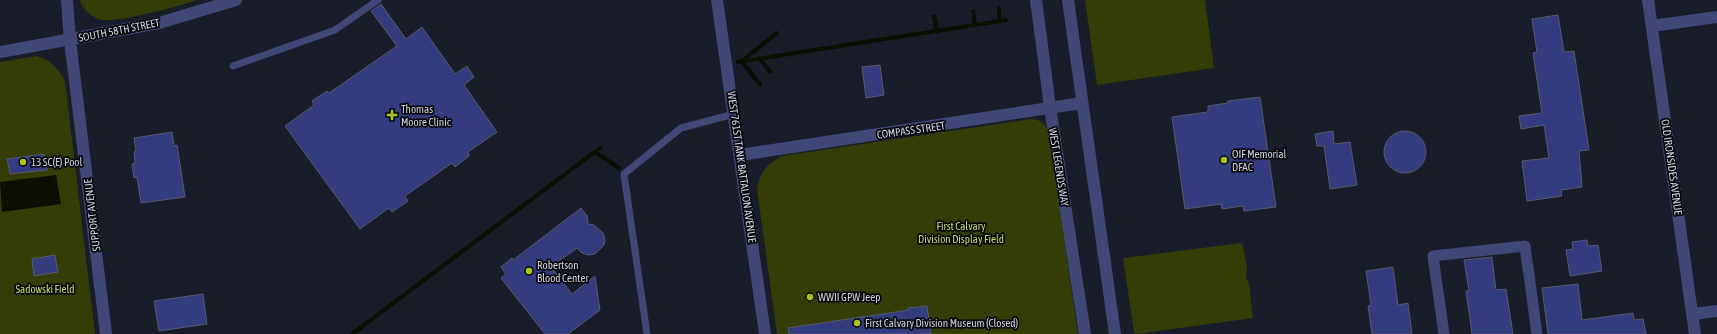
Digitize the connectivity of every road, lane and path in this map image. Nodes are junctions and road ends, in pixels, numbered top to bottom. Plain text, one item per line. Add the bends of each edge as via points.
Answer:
1 (67, 0) edge
2 (236, 0) edge
3 (378, 0) edge
4 (717, 0) edge
5 (1036, 0) edge
6 (1068, 0) edge
7 (1648, 0) edge
8 (1717, 17) edge
9 (1652, 26) junction
10 (70, 40) junction
11 (0, 52) edge
12 (233, 66) dead end
13 (1082, 103) junction
14 (1050, 107) junction
15 (734, 114) junction
16 (740, 155) junction
17 (1717, 311) edge
18 (1693, 314) junction
19 (106, 334) edge
20 (647, 334) edge
21 (765, 334) edge
22 (1085, 334) edge
23 (1115, 334) edge
24 (1444, 334) edge
25 (1537, 334) edge
26 (1696, 334) edge

1 - 10 street, SUPPORT AVENUE
2 - 10 street, SOUTH 58TH STREET via 159,23
3 - 12 lane via 335,30
4 - 15 street, WEST 761ST TANK BATTALION AVENUE
5 - 14 street, WEST LEGENDS WAY
6 - 13 street
7 - 9 street, OLD IRONSIDES AVENUE
8 - 9 street
9 - 18 street, OLD IRONSIDES AVENUE
10 - 11 street, SOUTH 58TH STREET
10 - 19 street, SUPPORT AVENUE
13 - 14 street, COMPASS STREET
13 - 23 street
14 - 16 street, COMPASS STREET
14 - 22 street, WEST LEGENDS WAY
15 - 16 street, WEST 761ST TANK BATTALION AVENUE
15 - 20 lane via 681,128 624,174
16 - 21 street, WEST 761ST TANK BATTALION AVENUE
17 - 18 street
18 - 26 street, OLD IRONSIDES AVENUE
24 - 25 street via 1433,256 1525,246

